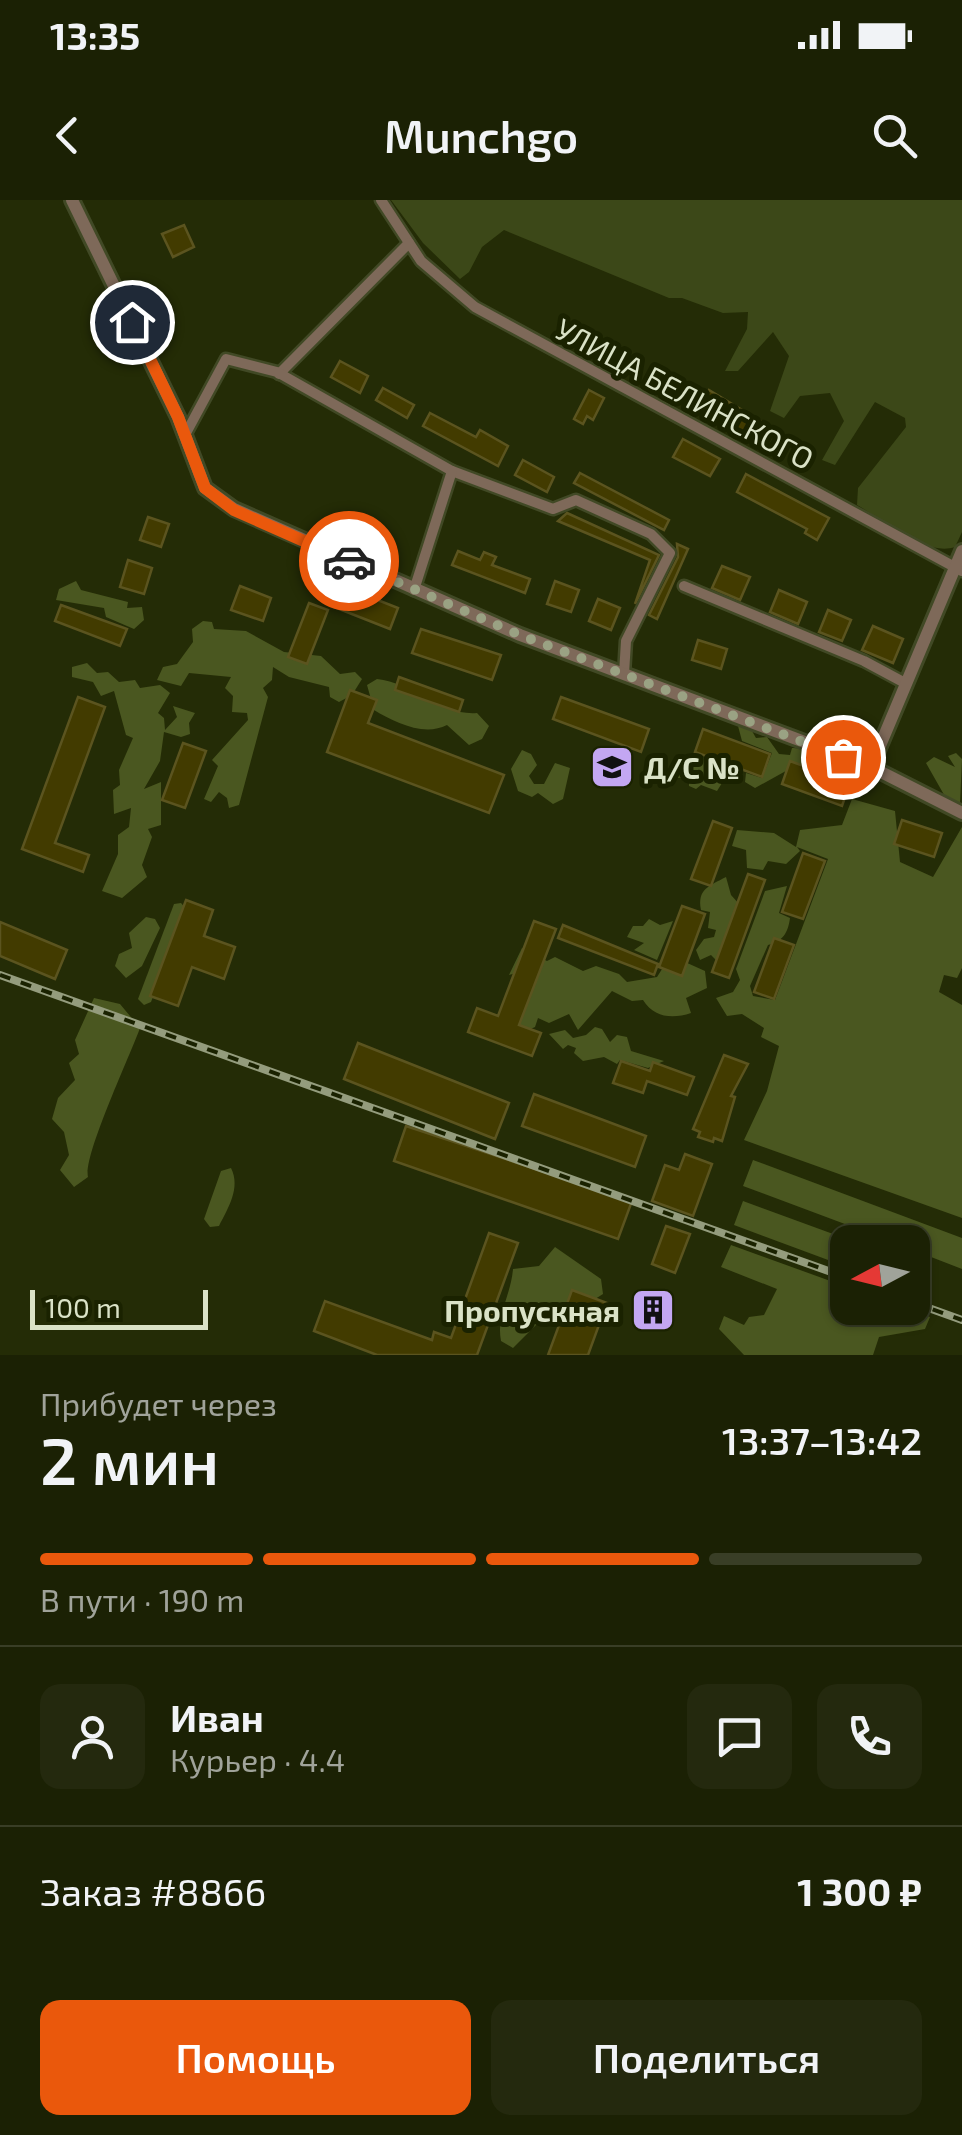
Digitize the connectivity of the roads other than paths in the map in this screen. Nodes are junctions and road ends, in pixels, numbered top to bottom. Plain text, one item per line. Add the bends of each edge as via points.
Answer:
1 (72, 200) edge
2 (380, 200) edge
3 (409, 243) junction
4 (280, 374) junction
5 (185, 435) junction
6 (452, 471) junction
7 (962, 551) edge
8 (958, 569) edge
9 (684, 586) dead end
10 (414, 590) junction
11 (624, 674) junction
12 (904, 682) junction
13 (870, 767) junction
14 (962, 813) edge

1 - 5 street
2 - 3 street, УЛИЦА БЕЛИНСКОГО
3 - 4 street
3 - 8 street, УЛИЦА БЕЛИНСКОГО via 475,307
4 - 5 street via 226,359
4 - 6 street
5 - 10 street via 205,488 234,510
6 - 10 street
6 - 11 street via 552,509 576,500 651,534 670,553 626,640
7 - 8 street
8 - 12 street
9 - 12 street
10 - 11 street
11 - 13 street
12 - 13 street
13 - 14 street

